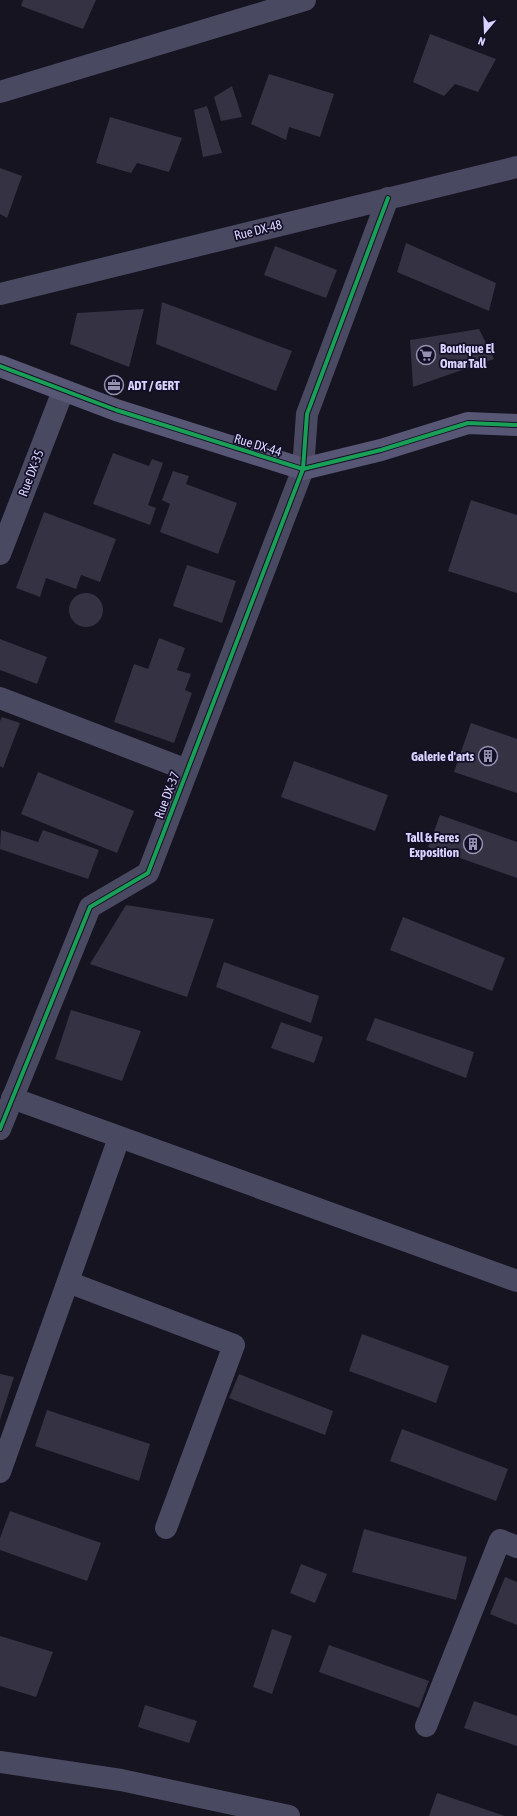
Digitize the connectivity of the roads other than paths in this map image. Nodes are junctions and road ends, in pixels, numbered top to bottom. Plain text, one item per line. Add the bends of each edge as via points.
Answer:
1 (304, 0) edge
2 (0, 92) edge
3 (517, 166) edge
4 (388, 198) junction
5 (0, 294) edge
6 (0, 366) edge
7 (63, 391) junction
8 (517, 425) edge
9 (303, 469) junction
10 (0, 554) edge
11 (0, 698) edge
12 (187, 770) junction
13 (12, 1098) junction
14 (0, 1129) edge
15 (119, 1138) junction
16 (517, 1281) edge
17 (68, 1282) junction
18 (0, 1472) edge
19 (166, 1528) dead end
20 (517, 1547) edge
21 (426, 1726) dead end
22 (0, 1762) edge
23 (289, 1816) edge

1 - 2 street
3 - 4 street, Rue DX-48
4 - 5 street, Rue DX-48
4 - 9 street, Rue DX-37 via 307,414
6 - 7 street, Rue DX-44
7 - 9 street, Rue DX-44
7 - 10 street, Rue DX-35
8 - 9 street via 468,423 381,450
9 - 12 street, Rue DX-37
11 - 12 street
12 - 13 street, Rue DX-37 via 148,873 90,907
13 - 14 street, Rue DX-37
13 - 15 street
15 - 16 street
15 - 17 street
17 - 18 street
17 - 19 street via 234,1345
20 - 21 street via 500,1540
22 - 23 street via 121,1780

